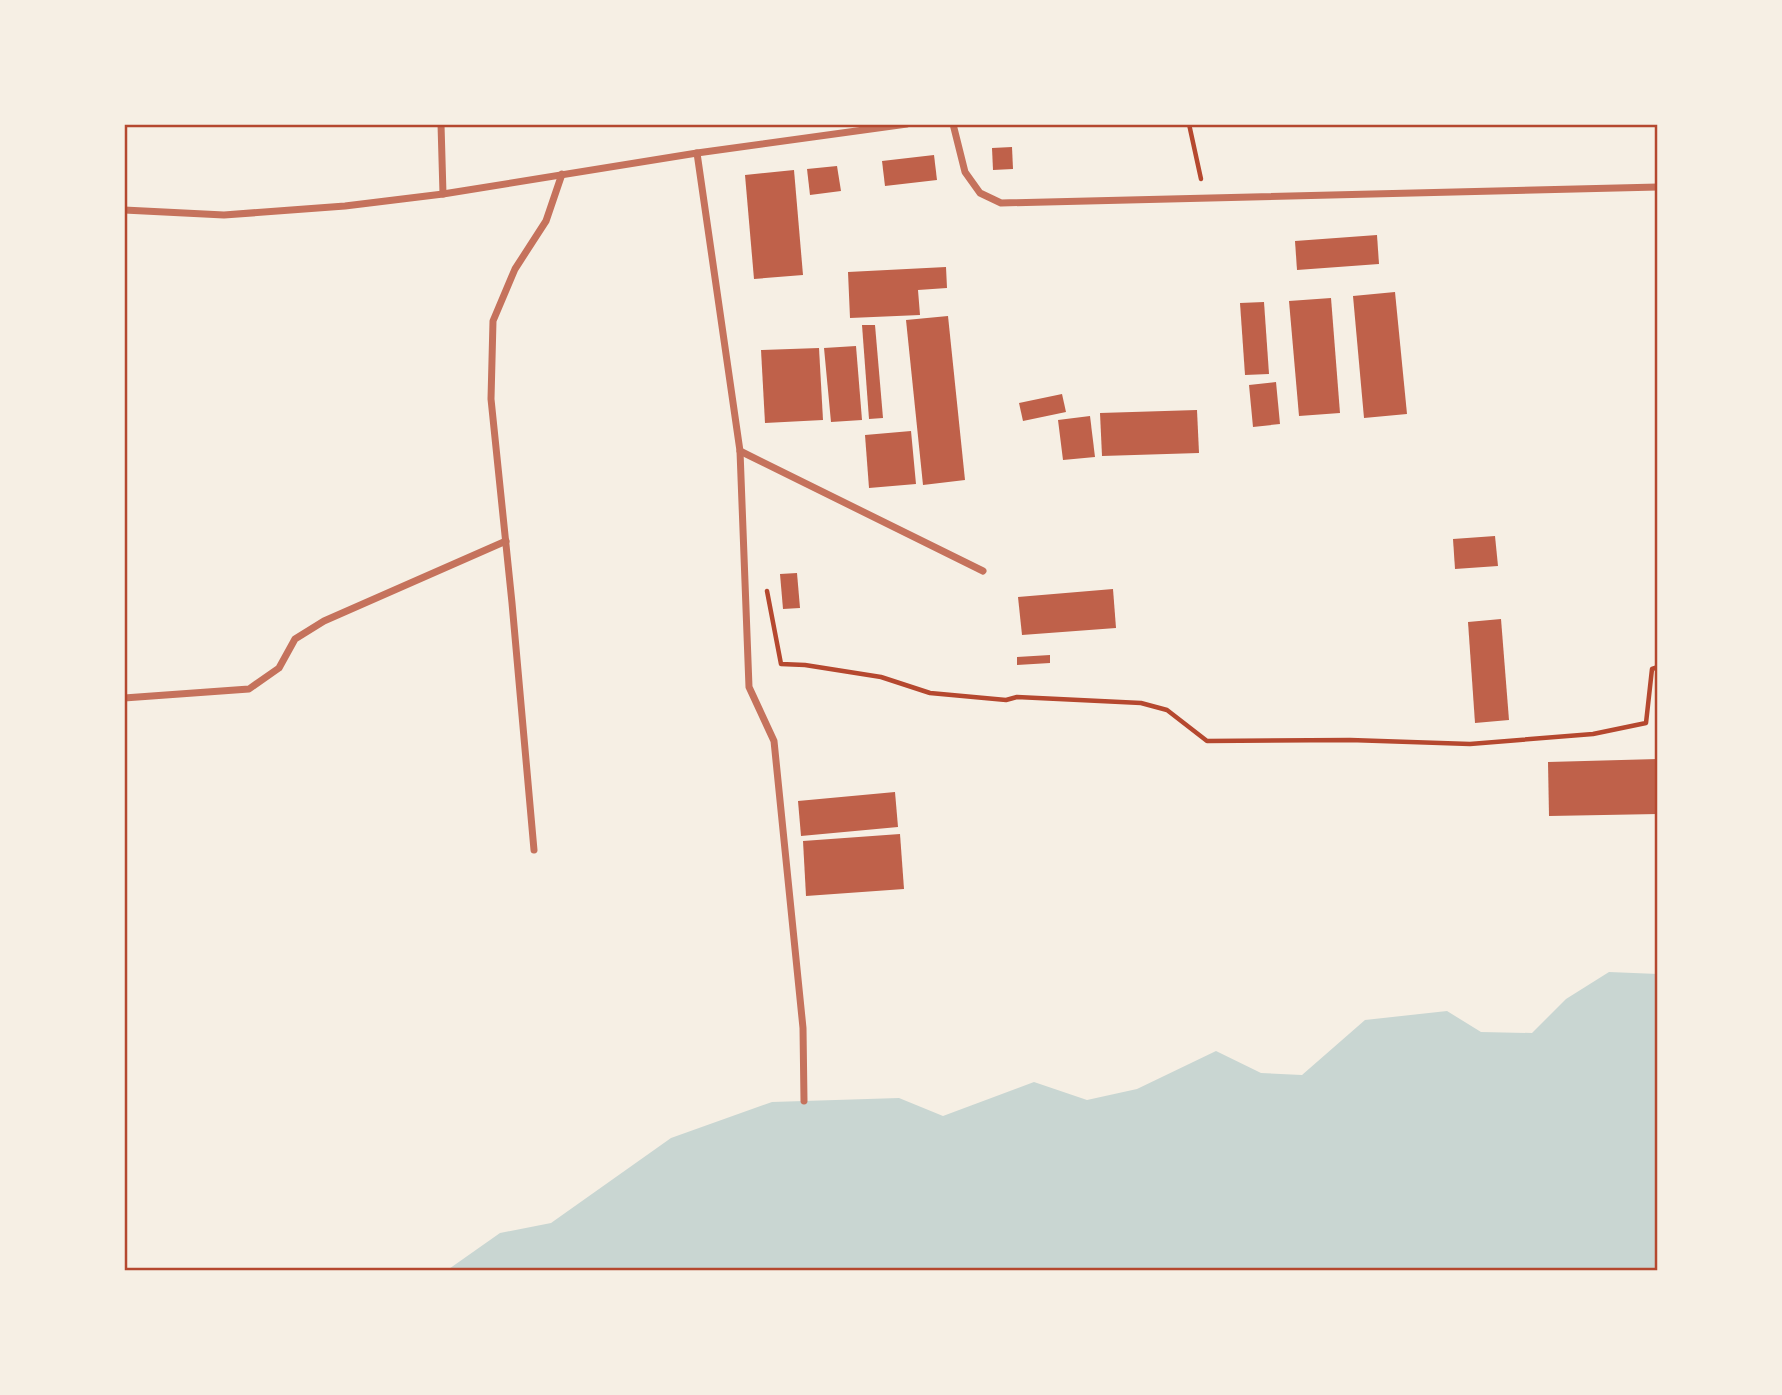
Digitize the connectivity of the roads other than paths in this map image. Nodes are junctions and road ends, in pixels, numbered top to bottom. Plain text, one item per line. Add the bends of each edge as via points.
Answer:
1 (441, 124) edge
2 (907, 124) edge
3 (953, 124) edge
4 (697, 153) junction
5 (562, 174) junction
6 (1658, 187) edge
7 (443, 194) junction
8 (124, 210) edge
9 (740, 451) junction
10 (506, 541) junction
11 (983, 571) dead end
12 (124, 698) edge
13 (534, 850) dead end
14 (804, 1101) dead end

1 - 7 street
2 - 4 street
3 - 6 street via 965,172 980,193 1001,203
4 - 5 street
4 - 9 street
5 - 7 street
5 - 10 street via 546,221 514,269 493,321 491,399
7 - 8 street via 224,215
9 - 11 street
9 - 14 street via 749,687 774,741 803,1028
10 - 12 street via 324,621 295,639 279,668 249,689
10 - 13 street

